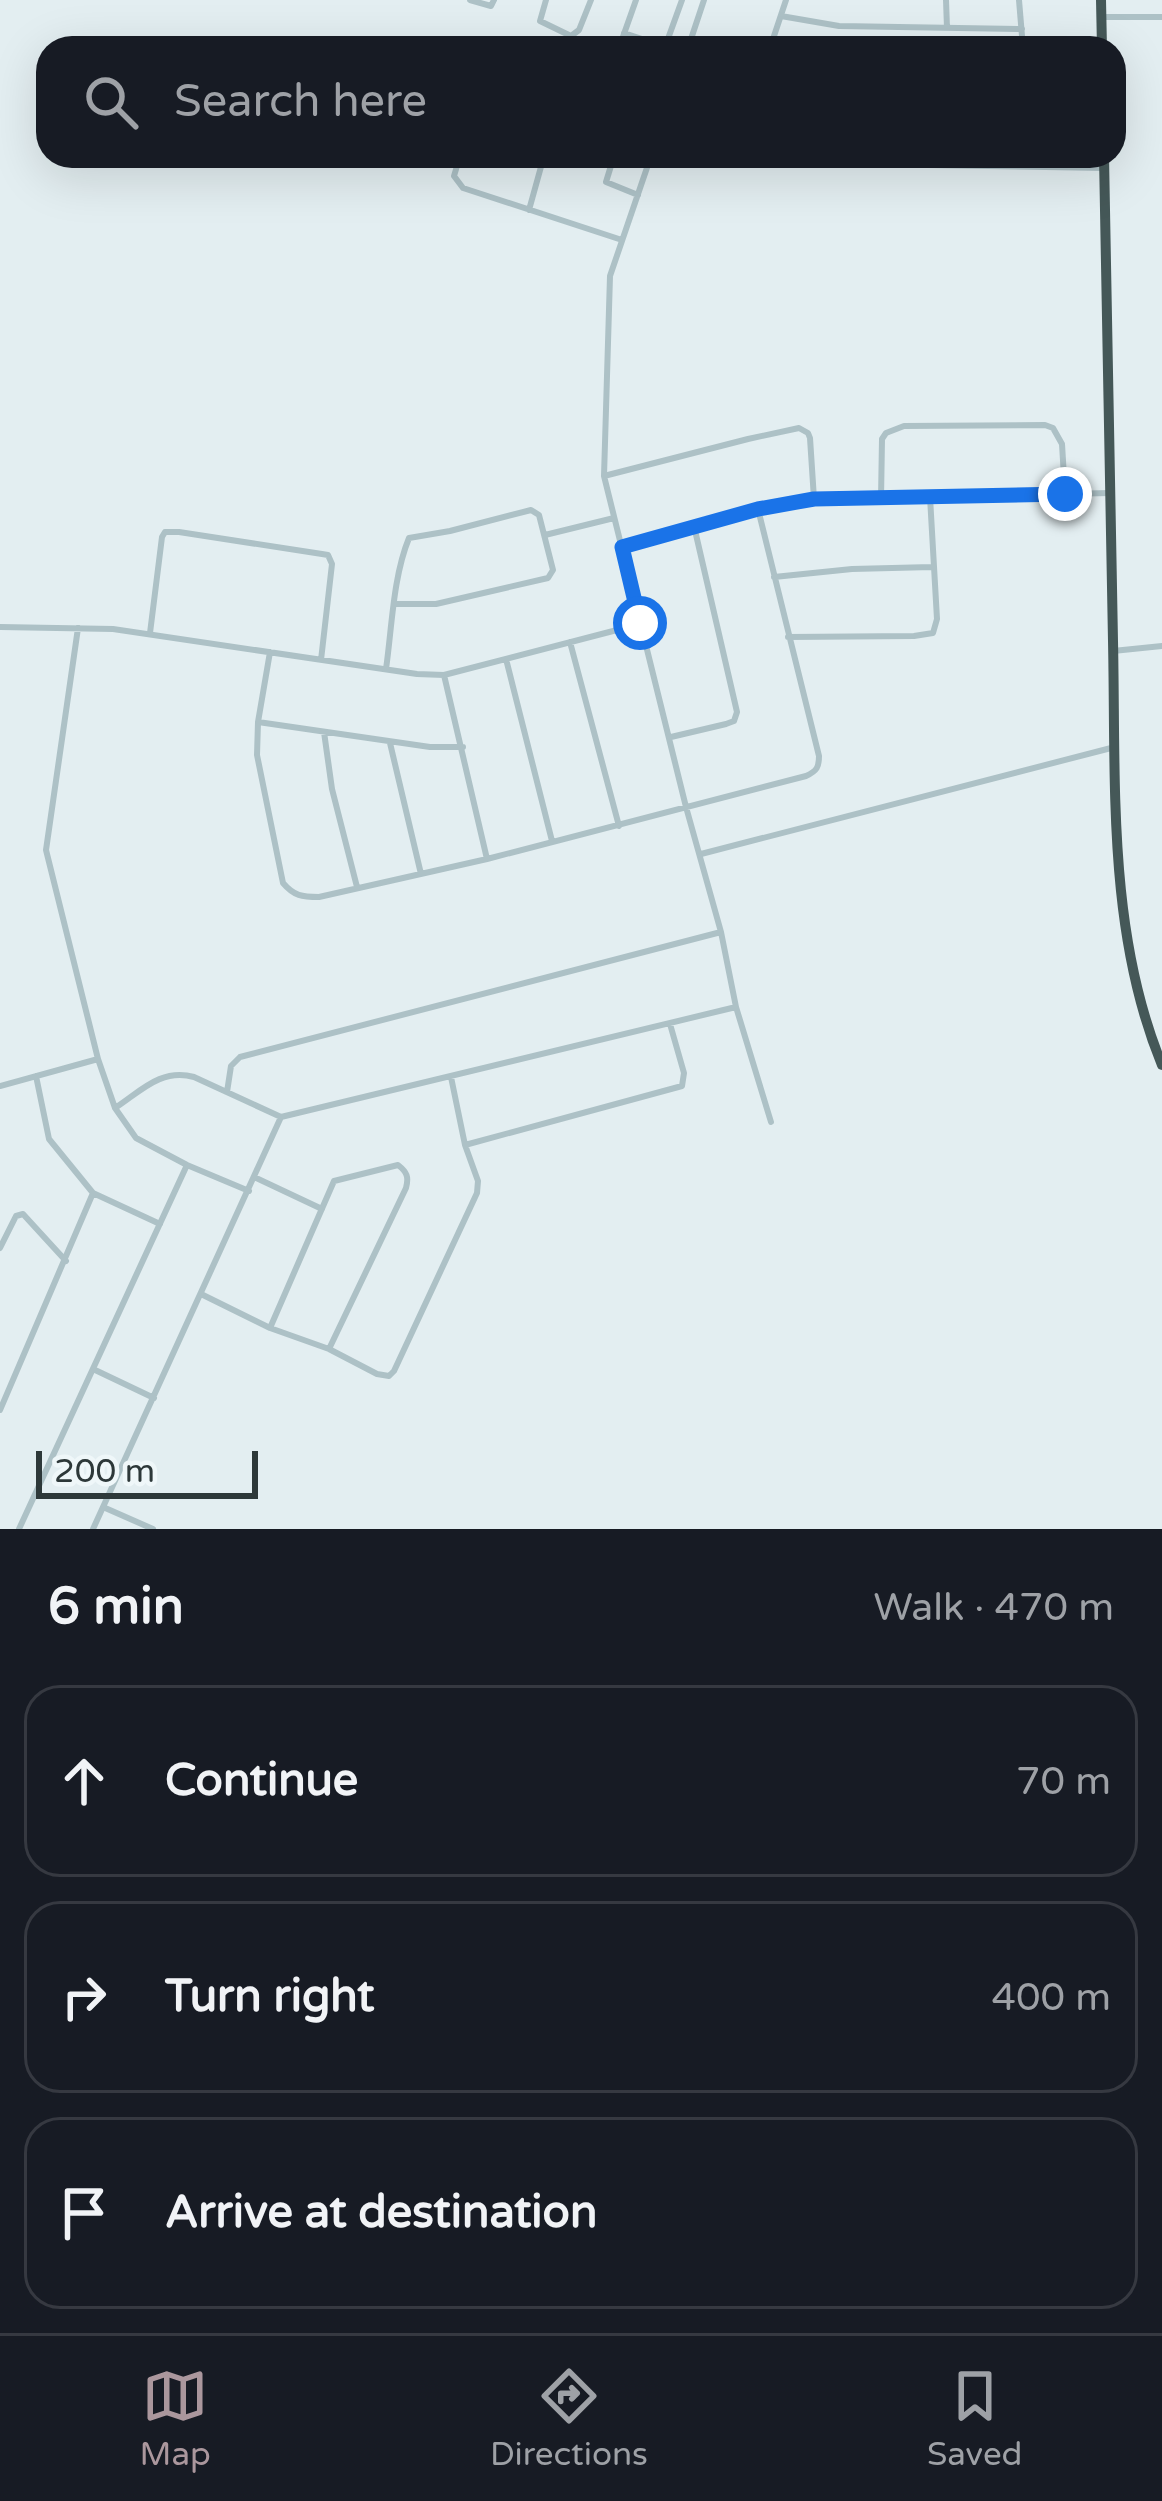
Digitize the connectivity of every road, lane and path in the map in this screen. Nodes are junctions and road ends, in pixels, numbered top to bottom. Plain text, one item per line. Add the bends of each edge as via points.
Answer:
1 (470, 0) edge
2 (494, 0) edge
3 (546, 0) edge
4 (591, 0) edge
5 (636, 0) edge
6 (682, 0) edge
7 (704, 0) edge
8 (786, 0) edge
9 (946, 0) edge
10 (1018, 0) edge
11 (1101, 0) edge
12 (781, 16) junction
13 (1102, 17) junction
14 (1162, 17) edge
15 (947, 28) junction
16 (1022, 29) junction
17 (624, 33) junction
18 (623, 36) edge
19 (633, 36) edge
20 (671, 36) edge
21 (692, 36) edge
22 (774, 36) edge
23 (1022, 36) edge
24 (1102, 36) edge
25 (456, 168) edge
26 (541, 168) edge
27 (610, 168) edge
28 (647, 168) edge
29 (1104, 168) edge
30 (638, 195) junction
31 (529, 210) junction
32 (622, 240) junction
33 (604, 476) junction
34 (1111, 493) junction
35 (1065, 494) junction
36 (931, 497) junction
37 (814, 499) junction
38 (881, 499) junction
39 (758, 509) junction
40 (614, 518) junction
41 (694, 526) junction
42 (545, 535) junction
43 (622, 547) junction
44 (933, 567) junction
45 (774, 577) junction
46 (395, 604) junction
47 (640, 623) junction
48 (0, 627) edge
49 (78, 628) junction
50 (149, 634) junction
51 (788, 637) junction
52 (571, 642) junction
53 (1162, 646) edge
54 (1113, 651) junction
55 (270, 652) junction
56 (506, 659) junction
57 (321, 660) junction
58 (386, 669) junction
59 (444, 675) junction
60 (258, 722) junction
61 (324, 732) junction
62 (670, 737) junction
63 (390, 741) junction
64 (463, 747) junction
65 (1115, 747) junction
66 (686, 807) junction
67 (620, 826) junction
68 (552, 841) junction
69 (701, 854) junction
70 (487, 859) junction
71 (421, 874) junction
72 (357, 887) junction
73 (721, 932) junction
74 (736, 1007) junction
75 (670, 1024) junction
76 (98, 1059) junction
77 (1162, 1065) edge
78 (36, 1076) junction
79 (451, 1078) junction
80 (0, 1086) edge
81 (227, 1092) junction
82 (115, 1108) junction
83 (281, 1117) junction
84 (771, 1122) dead end
85 (465, 1144) junction
86 (187, 1165) junction
87 (254, 1177) junction
88 (249, 1191) junction
89 (93, 1193) junction
90 (322, 1209) junction
91 (160, 1224) junction
92 (0, 1248) edge
93 (66, 1261) junction
94 (201, 1294) junction
95 (270, 1328) junction
96 (328, 1349) junction
97 (93, 1369) junction
98 (154, 1398) junction
99 (0, 1409) edge
100 (103, 1507) junction
101 (19, 1529) edge
102 (94, 1529) edge
103 (152, 1529) edge

1 - 2 street
3 - 4 street via 540,21 571,36
5 - 17 street
6 - 20 street
7 - 21 street
8 - 12 street
9 - 15 street
10 - 16 street
11 - 13 highway
12 - 15 street
12 - 22 street
13 - 14 street
13 - 24 highway
15 - 16 street
16 - 23 street
17 - 18 street
17 - 19 street
25 - 31 street via 463,188
26 - 31 street
27 - 30 street via 606,182
28 - 30 street
29 - 34 highway
30 - 32 street
31 - 32 street
32 - 33 street via 610,276
33 - 37 street via 800,428 810,438
33 - 40 street
34 - 35 street
34 - 54 highway
35 - 36 street
35 - 38 street via 1053,428 904,426 882,440
36 - 38 street
36 - 44 street
37 - 38 street
37 - 39 street
39 - 41 street
39 - 45 street
40 - 42 street
40 - 43 street
41 - 43 street
41 - 62 street via 737,712 726,724
42 - 46 street via 548,578 436,604
42 - 46 street via 531,511 412,536
43 - 47 street
44 - 45 street
44 - 51 street via 933,633
45 - 51 street
46 - 58 street
47 - 52 street
47 - 62 street
48 - 49 street
49 - 50 street
49 - 76 street via 46,850
50 - 55 street
50 - 57 street via 162,537 179,532 328,555
51 - 66 street via 819,765 806,776
52 - 56 street
52 - 67 street
53 - 54 street
54 - 65 highway
55 - 57 street
55 - 60 street
56 - 59 street
56 - 68 street
57 - 58 street
58 - 59 street
59 - 64 street
60 - 61 street
60 - 72 street via 283,884 305,897
61 - 63 street
61 - 72 street
62 - 66 street
63 - 64 street
63 - 71 street
64 - 70 street
65 - 69 street
65 - 77 highway via 1124,935
66 - 67 street
66 - 69 street
67 - 68 street
68 - 70 street
69 - 73 street
70 - 71 street
71 - 72 street
73 - 74 street
73 - 81 street via 240,1057
74 - 75 street
74 - 84 street
75 - 79 street
75 - 85 street via 682,1086
76 - 78 street
76 - 82 street
78 - 80 street
78 - 89 street via 49,1139
79 - 83 street
79 - 85 street
81 - 82 street via 180,1073
81 - 83 street
82 - 86 street via 136,1138
83 - 87 street
85 - 96 street via 477,1193 394,1370 383,1377
86 - 88 street
86 - 91 street
87 - 88 street
87 - 90 street
88 - 94 street
89 - 91 street
89 - 93 street
90 - 95 street
90 - 96 street via 334,1180 405,1170
91 - 97 street
92 - 93 street via 22,1214
93 - 99 street
94 - 95 street
94 - 98 street
95 - 96 street
97 - 98 street
97 - 101 street
98 - 100 street
100 - 102 street
100 - 103 street

